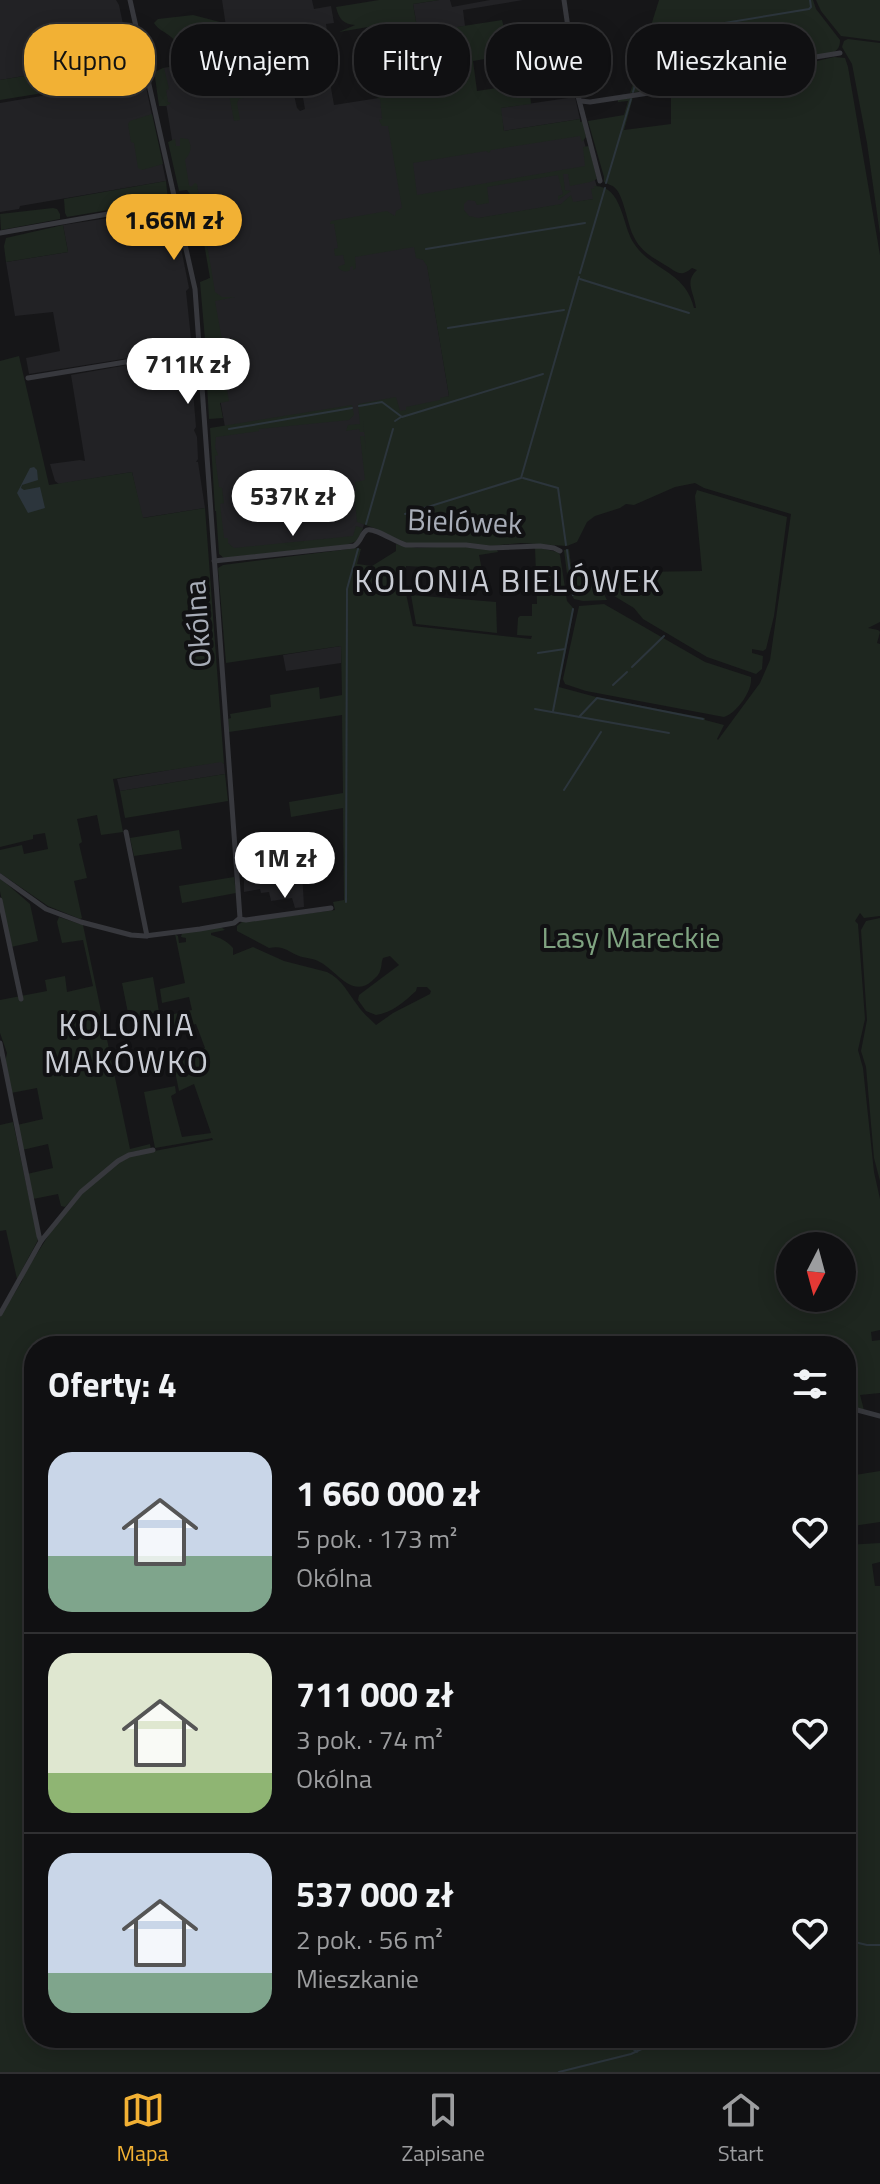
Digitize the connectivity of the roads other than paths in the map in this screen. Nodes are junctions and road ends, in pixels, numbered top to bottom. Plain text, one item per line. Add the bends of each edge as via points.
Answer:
1 (130, 0) edge
2 (564, 0) edge
3 (840, 53) dead end
4 (581, 101) junction
5 (600, 181) dead end
6 (176, 202) junction
7 (0, 233) edge
8 (199, 350) junction
9 (28, 378) dead end
10 (560, 551) dead end
11 (214, 561) junction
12 (126, 832) dead end
13 (0, 876) edge
14 (0, 900) edge
15 (331, 908) dead end
16 (240, 918) junction
17 (147, 936) junction
18 (21, 999) dead end
19 (0, 1043) edge
20 (153, 1150) dead end
21 (41, 1241) junction
22 (0, 1314) edge
23 (856, 1410) edge
24 (880, 1416) edge

1 - 6 street, Okólna
2 - 4 street
3 - 4 street via 700,76 675,89
4 - 5 street
6 - 7 street
6 - 8 street, Okólna via 195,289
8 - 9 street
8 - 11 street, Okólna
10 - 11 street, Bielówek via 540,546 406,545 369,529 354,546
11 - 16 street, Okólna
12 - 17 street
13 - 17 street via 41,907
14 - 18 street
15 - 16 street
16 - 17 street
19 - 21 street
20 - 21 street via 129,1155 97,1177
21 - 22 street
23 - 24 street

